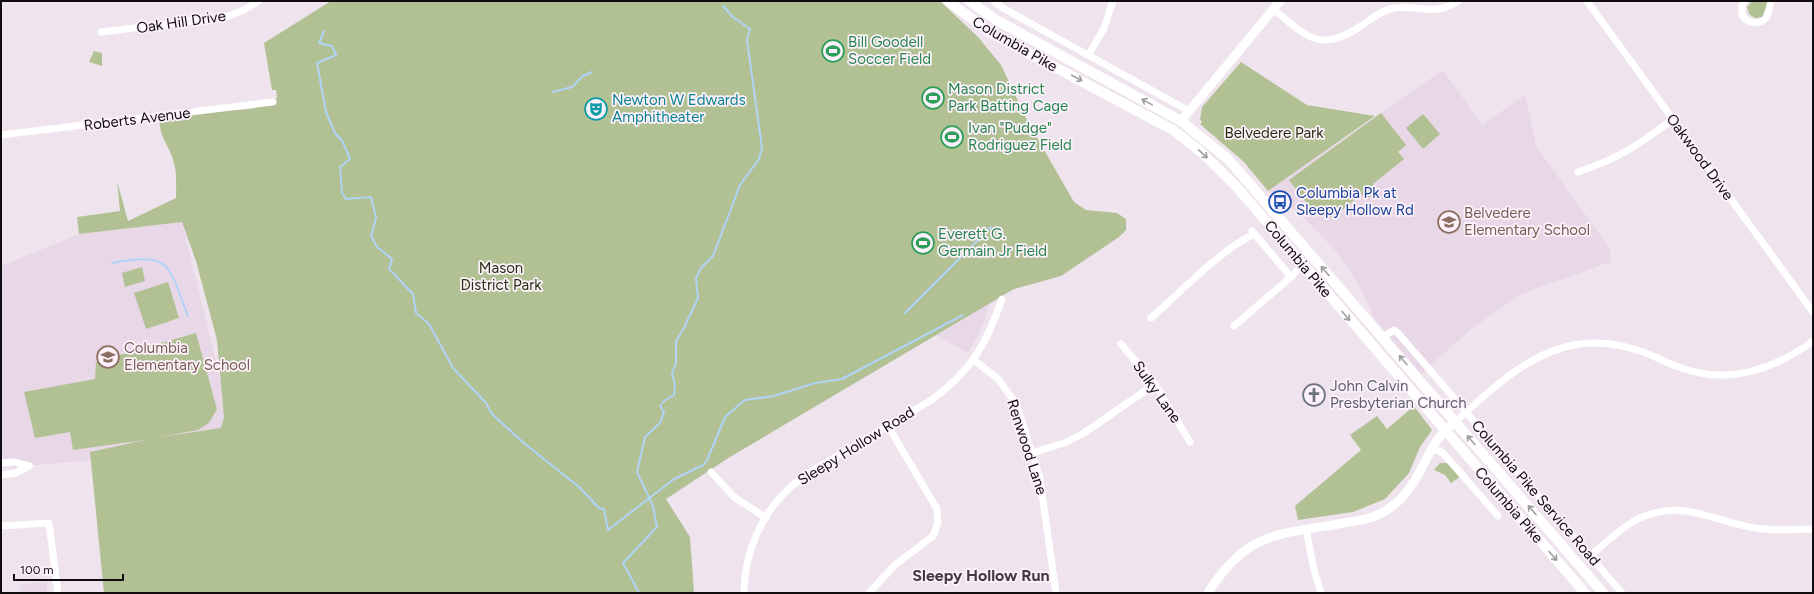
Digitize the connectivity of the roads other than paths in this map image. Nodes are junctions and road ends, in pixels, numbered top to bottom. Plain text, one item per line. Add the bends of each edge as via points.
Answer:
1 (258, 1) edge
2 (948, 1) edge
3 (969, 1) edge
4 (994, 1) edge
5 (1113, 1) edge
6 (1280, 1) edge
7 (1458, 1) edge
8 (1587, 1) edge
9 (1744, 1) edge
10 (1770, 1) edge
11 (1273, 9) junction
12 (101, 32) dead end
13 (1089, 54) junction
14 (273, 102) dead end
15 (1189, 111) junction
16 (1673, 119) junction
17 (1180, 121) junction
18 (1173, 130) junction
19 (1, 134) edge
20 (1578, 172) dead end
21 (1302, 265) junction
22 (1291, 277) junction
23 (1002, 299) dead end
24 (1813, 312) edge
25 (1151, 318) dead end
26 (1234, 326) dead end
27 (1383, 337) junction
28 (1813, 341) edge
29 (1121, 344) dead end
30 (974, 360) junction
31 (1155, 384) junction
32 (1466, 412) junction
33 (1455, 422) junction
34 (888, 426) junction
35 (1446, 430) junction
36 (1190, 442) dead end
37 (1433, 448) junction
38 (1032, 453) junction
39 (1, 463) edge
40 (711, 472) dead end
41 (1, 475) edge
42 (1498, 516) dead end
43 (766, 518) junction
44 (1, 526) edge
45 (1813, 529) edge
46 (1306, 530) junction
47 (1590, 556) junction
48 (58, 593) edge
49 (744, 593) edge
50 (869, 593) edge
51 (1056, 593) edge
52 (1208, 593) edge
53 (1321, 593) edge
54 (1585, 593) edge
55 (1603, 593) edge
56 (1622, 593) edge

1 - 12 street, Oak Hill Drive via 242,12 225,17
2 -> 18 main road, Columbia Pike via 991,33
17 -> 3 main road, Columbia Pike via 998,21
4 - 13 street
5 - 13 street via 1104,28
6 - 11 street
7 - 11 street via 1433,11 1389,9 1346,36 1327,41 1310,37
8 - 16 street, Oakwood Drive
9 - 10 street via 1742,14 1748,22 1759,23 1767,17
11 - 15 street
13 - 15 street
14 - 19 street, Roberts Avenue
15 - 17 street
16 - 20 street via 1628,152
16 - 24 street, Oakwood Drive
17 - 18 main road
27 -> 17 main road, Columbia Pike via 1244,177 1217,149
18 -> 21 main road, Columbia Pike via 1219,169
21 - 22 street
21 -> 35 main road, Columbia Pike
22 - 25 street via 1253,232
22 - 26 street
23 - 30 street via 990,331
27 - 32 street, Columbia Pike Service Road via 1394,330 1398,333
33 -> 27 main road, Columbia Pike
28 - 32 street via 1786,359 1766,368 1720,375 1691,371 1643,352 1614,344 1597,343 1566,347 1522,366
29 - 31 street, Sulky Lane
30 - 34 street, Sleepy Hollow Road via 948,388
30 - 38 street, Renwood Lane via 998,378 1012,398
31 - 36 street, Sulky Lane
31 - 38 street via 1084,433 1067,442
32 - 33 street
32 - 47 street, Columbia Pike Service Road
33 - 35 street
55 -> 33 main road, Columbia Pike
34 - 43 street, Sleepy Hollow Road via 809,473 781,497
34 - 50 street via 937,510 938,523 933,536 895,565
35 - 37 street
35 -> 54 main road, Columbia Pike
37 - 42 street via 1443,453
37 - 46 street via 1404,497 1384,512 1363,520
38 - 51 street, Renwood Lane via 1043,498
39 - 41 street via 14,462 29,466 16,473
40 - 43 street via 734,497
43 - 49 street, Sleepy Hollow Road via 752,546
44 - 48 street via 49,523
45 - 47 street via 1755,528 1697,512 1673,510 1636,520
46 - 52 street via 1268,538 1244,551 1224,569
46 - 53 street
47 - 56 street, Columbia Pike Service Road

